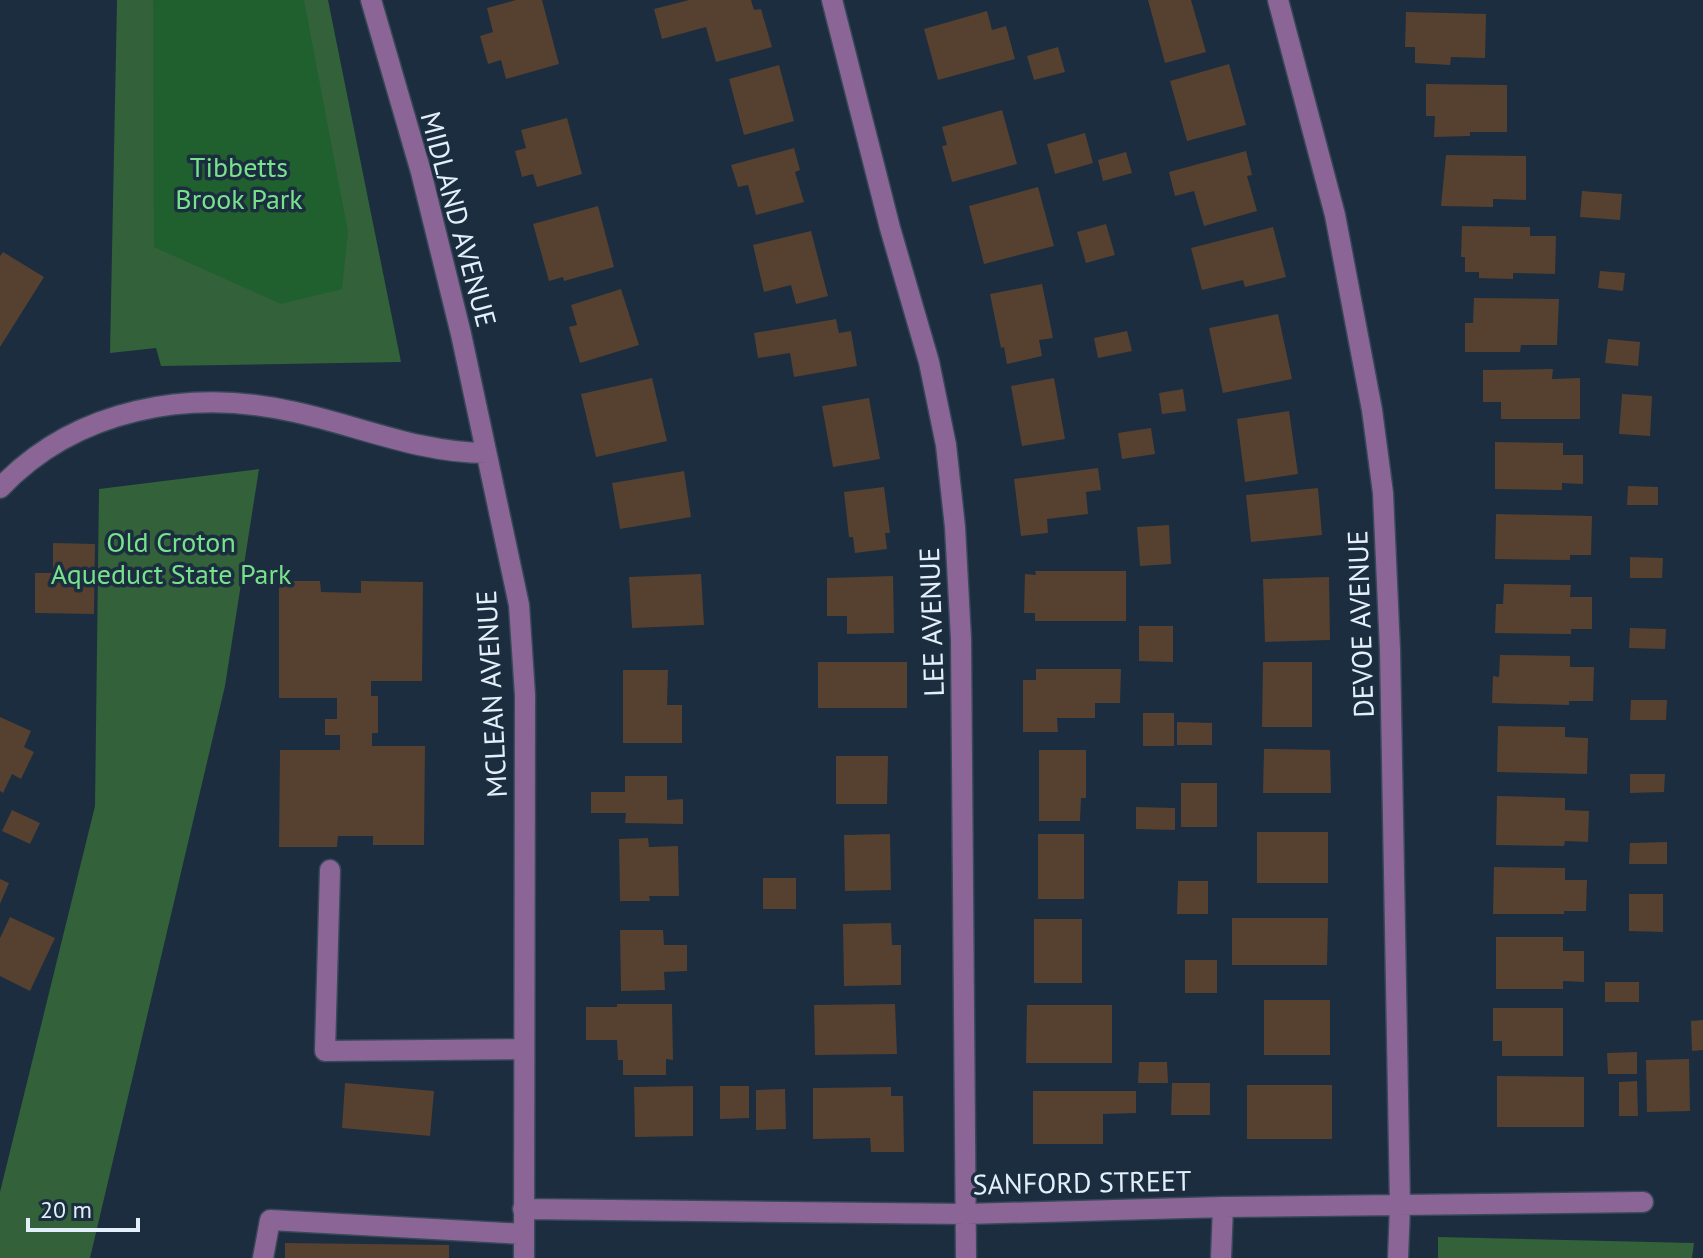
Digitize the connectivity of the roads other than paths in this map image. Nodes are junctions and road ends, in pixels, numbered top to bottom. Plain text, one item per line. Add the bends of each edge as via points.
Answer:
1 (371, 0) edge
2 (832, 0) edge
3 (1278, 0) edge
4 (486, 453) junction
5 (0, 488) edge
6 (330, 870) dead end
7 (523, 1049) junction
8 (1643, 1202) dead end
9 (1400, 1206) junction
10 (1223, 1207) junction
11 (523, 1209) junction
12 (967, 1214) junction
13 (524, 1234) junction
14 (263, 1258) edge
15 (524, 1258) edge
16 (966, 1258) edge
17 (1221, 1258) edge
18 (1398, 1258) edge

1 - 4 street, MIDLAND AVENUE via 424,187
2 - 12 street, LEE AVENUE via 929,362 946,445 961,639
3 - 9 street, DEVOE AVENUE via 1335,215 1383,493
4 - 5 street via 444,451 268,406 201,401 138,409 88,426 34,458
4 - 7 street, MCLEAN AVENUE via 519,605 523,662
6 - 7 street via 325,1051
7 - 11 street, MCLEAN AVENUE
8 - 9 street, SANFORD STREET
9 - 10 street, SANFORD STREET
9 - 18 street, DEVOE AVENUE
10 - 12 street, SANFORD STREET
10 - 17 street
11 - 12 street, SANFORD STREET
11 - 13 street, MCLEAN AVENUE
12 - 16 street, LEE AVENUE
13 - 14 street via 270,1220
13 - 15 street, MCLEAN AVENUE

